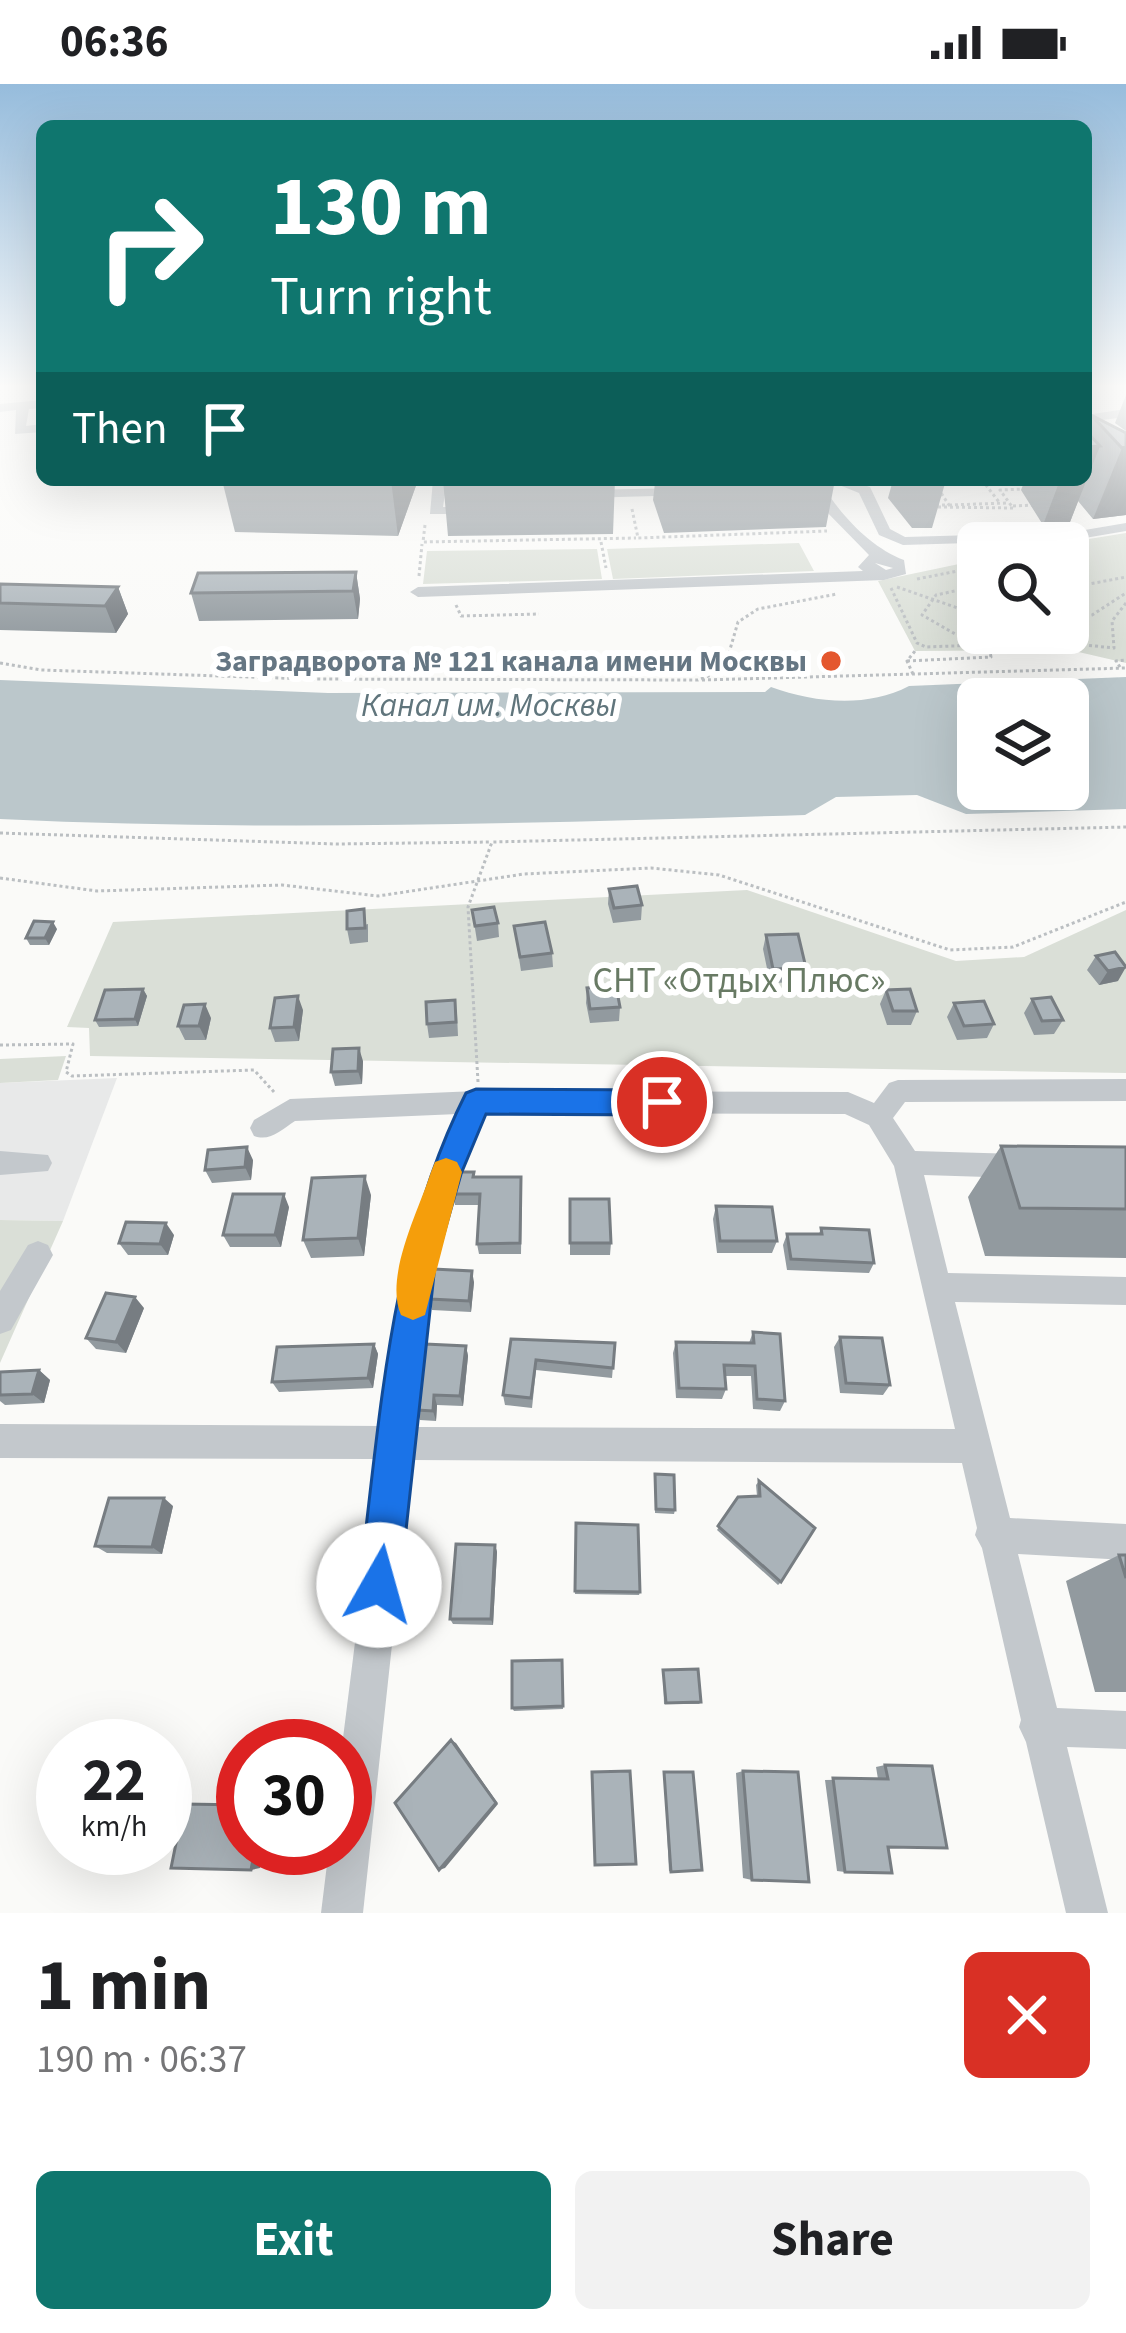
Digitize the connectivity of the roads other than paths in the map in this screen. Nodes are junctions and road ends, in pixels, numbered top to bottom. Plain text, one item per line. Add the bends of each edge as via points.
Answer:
1 (868, 487) edge
2 (912, 487) road end
3 (787, 489) dead end
4 (817, 490) edge
5 (712, 491) dead end
6 (438, 496) edge
7 (478, 496) dead end
8 (638, 498) edge
9 (565, 502) dead end
10 (802, 503) dead end
11 (689, 507) dead end
12 (501, 511) dead end
13 (1081, 518) dead end
14 (1126, 527) edge
15 (1091, 533) junction
16 (418, 592) road end
17 (1126, 1090) edge
18 (476, 1102) junction
19 (878, 1117) junction
20 (263, 1128) dead end
21 (38, 1162) dead end
22 (0, 1163) edge
23 (907, 1163) junction
24 (1038, 1167) edge
25 (38, 1255) dead end
26 (934, 1287) junction
27 (1126, 1291) edge
28 (0, 1318) edge
29 (0, 1442) edge
30 (395, 1444) junction
31 (971, 1446) junction
32 (992, 1535) junction
33 (1126, 1542) edge
34 (1038, 1727) junction
35 (1126, 1730) edge
36 (342, 1913) edge
37 (1087, 1913) edge

1 - 2 street
1 - 15 street via 884,532 903,541
3 - 4 street
4 - 10 street
4 - 16 street via 882,567
5 - 8 street
6 - 7 street
6 - 12 street
8 - 9 street
8 - 11 street
13 - 15 street
14 - 15 street
17 - 19 street via 898,1091
18 - 19 street via 848,1103
18 - 20 street via 290,1110
18 - 30 street via 418,1265
19 - 23 street
21 - 22 street
23 - 24 street
23 - 26 street
25 - 28 street
26 - 27 street
26 - 31 street
29 - 30 street
30 - 31 street
30 - 36 street
31 - 32 street
32 - 33 street
32 - 34 street
34 - 35 street
34 - 37 street

